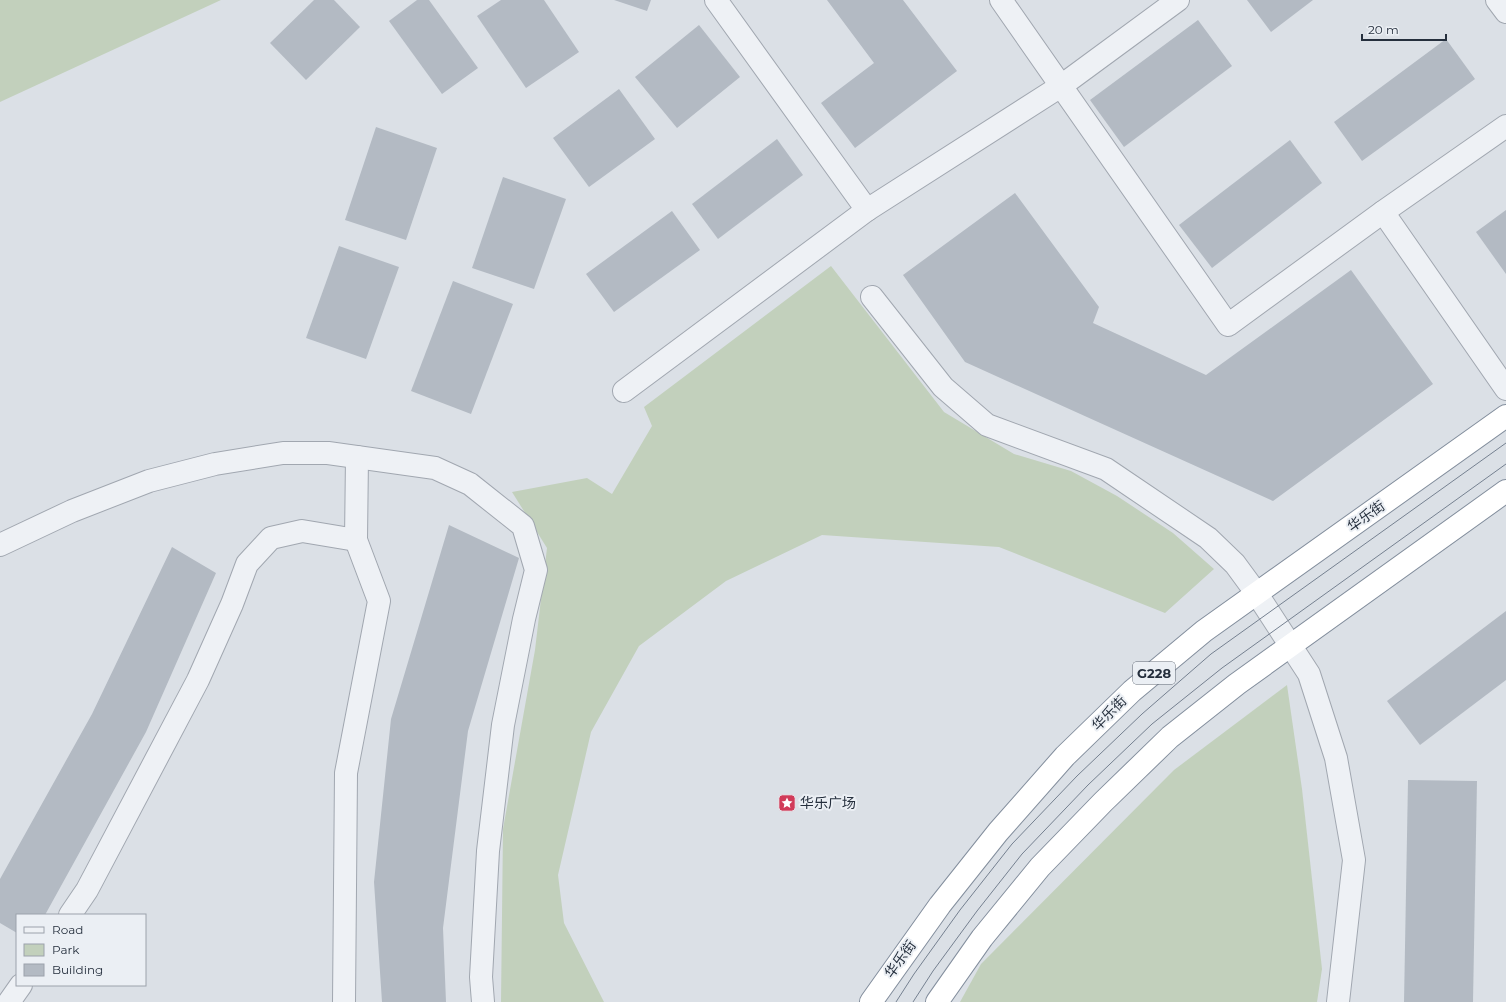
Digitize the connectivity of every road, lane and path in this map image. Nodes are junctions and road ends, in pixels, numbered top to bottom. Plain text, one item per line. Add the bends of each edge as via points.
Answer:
1 (716, 0) edge
2 (1001, 0) edge
3 (1178, 0) edge
4 (1497, 0) edge
5 (1506, 12) edge
6 (1061, 86) junction
7 (1506, 126) edge
8 (867, 210) junction
9 (1383, 212) junction
10 (872, 297) dead end
11 (1506, 389) edge
12 (624, 390) dead end
13 (1506, 416) edge
14 (357, 457) junction
15 (1506, 490) edge
16 (356, 540) junction
17 (0, 545) edge
18 (1257, 594) junction
19 (1290, 646) junction
20 (71, 914) edge
21 (21, 986) edge
22 (9, 1002) edge
23 (344, 1002) edge
24 (483, 1002) edge
25 (870, 1002) edge
26 (937, 1002) edge
27 (1338, 1002) edge

1 - 8 street
2 - 6 street
3 - 6 street
4 - 5 street
6 - 8 street
6 - 9 street via 1228,325
7 - 9 street
8 - 12 street
9 - 11 street
10 - 18 street via 943,388 987,425 1106,468 1208,538 1235,564
13 - 18 highway, 华乐街 / G228
14 - 16 street
14 - 17 street via 328,453 283,453 215,464 149,481 72,511
14 - 24 street via 435,468 470,484 523,526 536,570 503,725 488,851 480,977
15 - 19 highway
16 - 20 street via 302,530 271,538 247,564 198,680 87,890
16 - 23 street via 379,601 346,773
18 - 19 street
18 - 25 highway, 华乐街 / G228 via 1204,631 1132,691 1065,756 998,832 940,905
19 - 26 highway via 1237,684 1170,738 1102,802 1040,867 982,938
19 - 27 street via 1309,674 1336,758 1354,860
21 - 22 street

